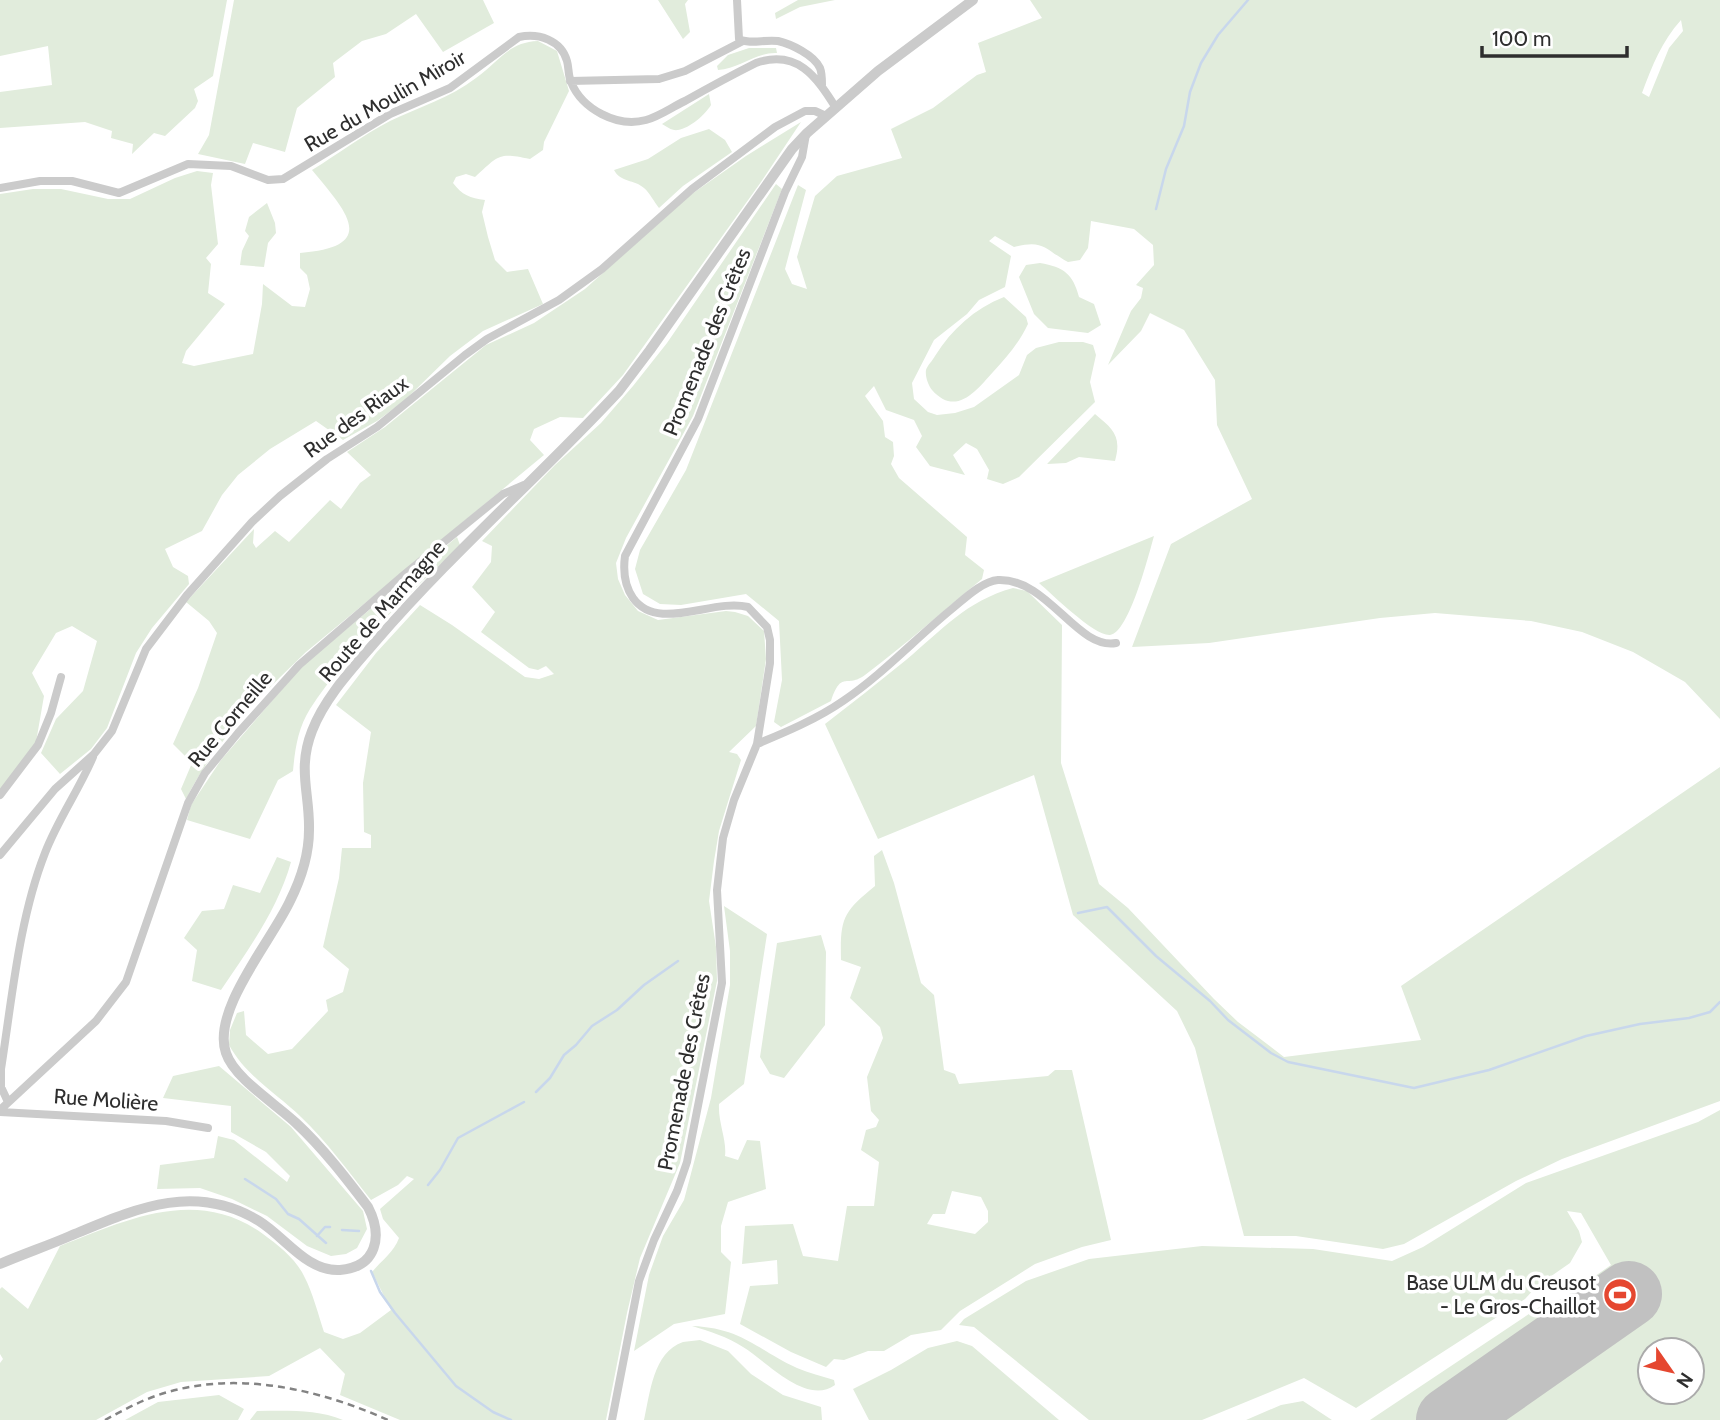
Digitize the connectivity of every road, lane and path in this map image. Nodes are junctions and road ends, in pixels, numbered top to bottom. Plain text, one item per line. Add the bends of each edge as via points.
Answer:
1 (737, 0) edge
2 (973, 0) edge
3 (743, 41) junction
4 (570, 81) junction
5 (822, 87) junction
6 (836, 108) junction
7 (826, 116) junction
8 (807, 133) junction
9 (0, 188) edge
10 (527, 484) junction
11 (1116, 643) dead end
12 (61, 677) dead end
13 (757, 744) junction
14 (94, 754) junction
15 (0, 794) edge
16 (0, 855) edge
17 (8, 1102) junction
18 (0, 1111) edge
19 (208, 1129) dead end
20 (0, 1264) edge
21 (612, 1420) edge

1 - 3 street via 738,39
2 - 6 street, Route de Marmagne
3 - 4 street via 659,79
3 - 5 street via 776,41 810,57 820,69
4 - 5 street, Rue du Moulin Miroir via 593,109 614,120 634,121 658,115 769,58 795,62
4 - 9 street, Rue du Moulin Miroir via 567,60 555,43 537,36 519,37 450,88 390,114 283,178 268,180 231,166 188,164 119,193 72,181
5 - 6 street, Rue du Moulin Miroir
6 - 7 street, Route de Marmagne
7 - 8 street, Route de Marmagne
7 - 14 street, Rue des Riaux via 805,111 775,127 683,196 602,269 465,355 377,427 280,496 158,632 146,649 112,731
8 - 10 street, Route de Marmagne via 619,391
8 - 13 street, Promenade des Crêtes via 802,157 698,419 634,536 623,570 635,601 662,615 739,605 748,607 767,627 771,663
10 - 17 street, Rue Corneille via 503,494 299,665 238,733 205,773 188,803 126,982 96,1021
10 - 20 street, Route de Marmagne via 396,617 324,708 312,730 304,764 309,828 302,875 223,1024 226,1056 236,1070 297,1124 370,1209 376,1224 373,1251 350,1268 321,1268 246,1214 178,1201 131,1211
11 - 13 street via 1107,645 1080,630 1025,584 994,580 971,593 842,702
12 - 15 street via 38,745
13 - 21 street, Promenade des Crêtes via 723,838 717,890 722,983 687,1161 639,1281
14 - 16 street, Rue des Riaux via 55,789
14 - 17 street via 44,855 27,911 1,1069 1,1087
17 - 18 street, Rue Corneille
18 - 19 street, Rue Molière via 166,1121

